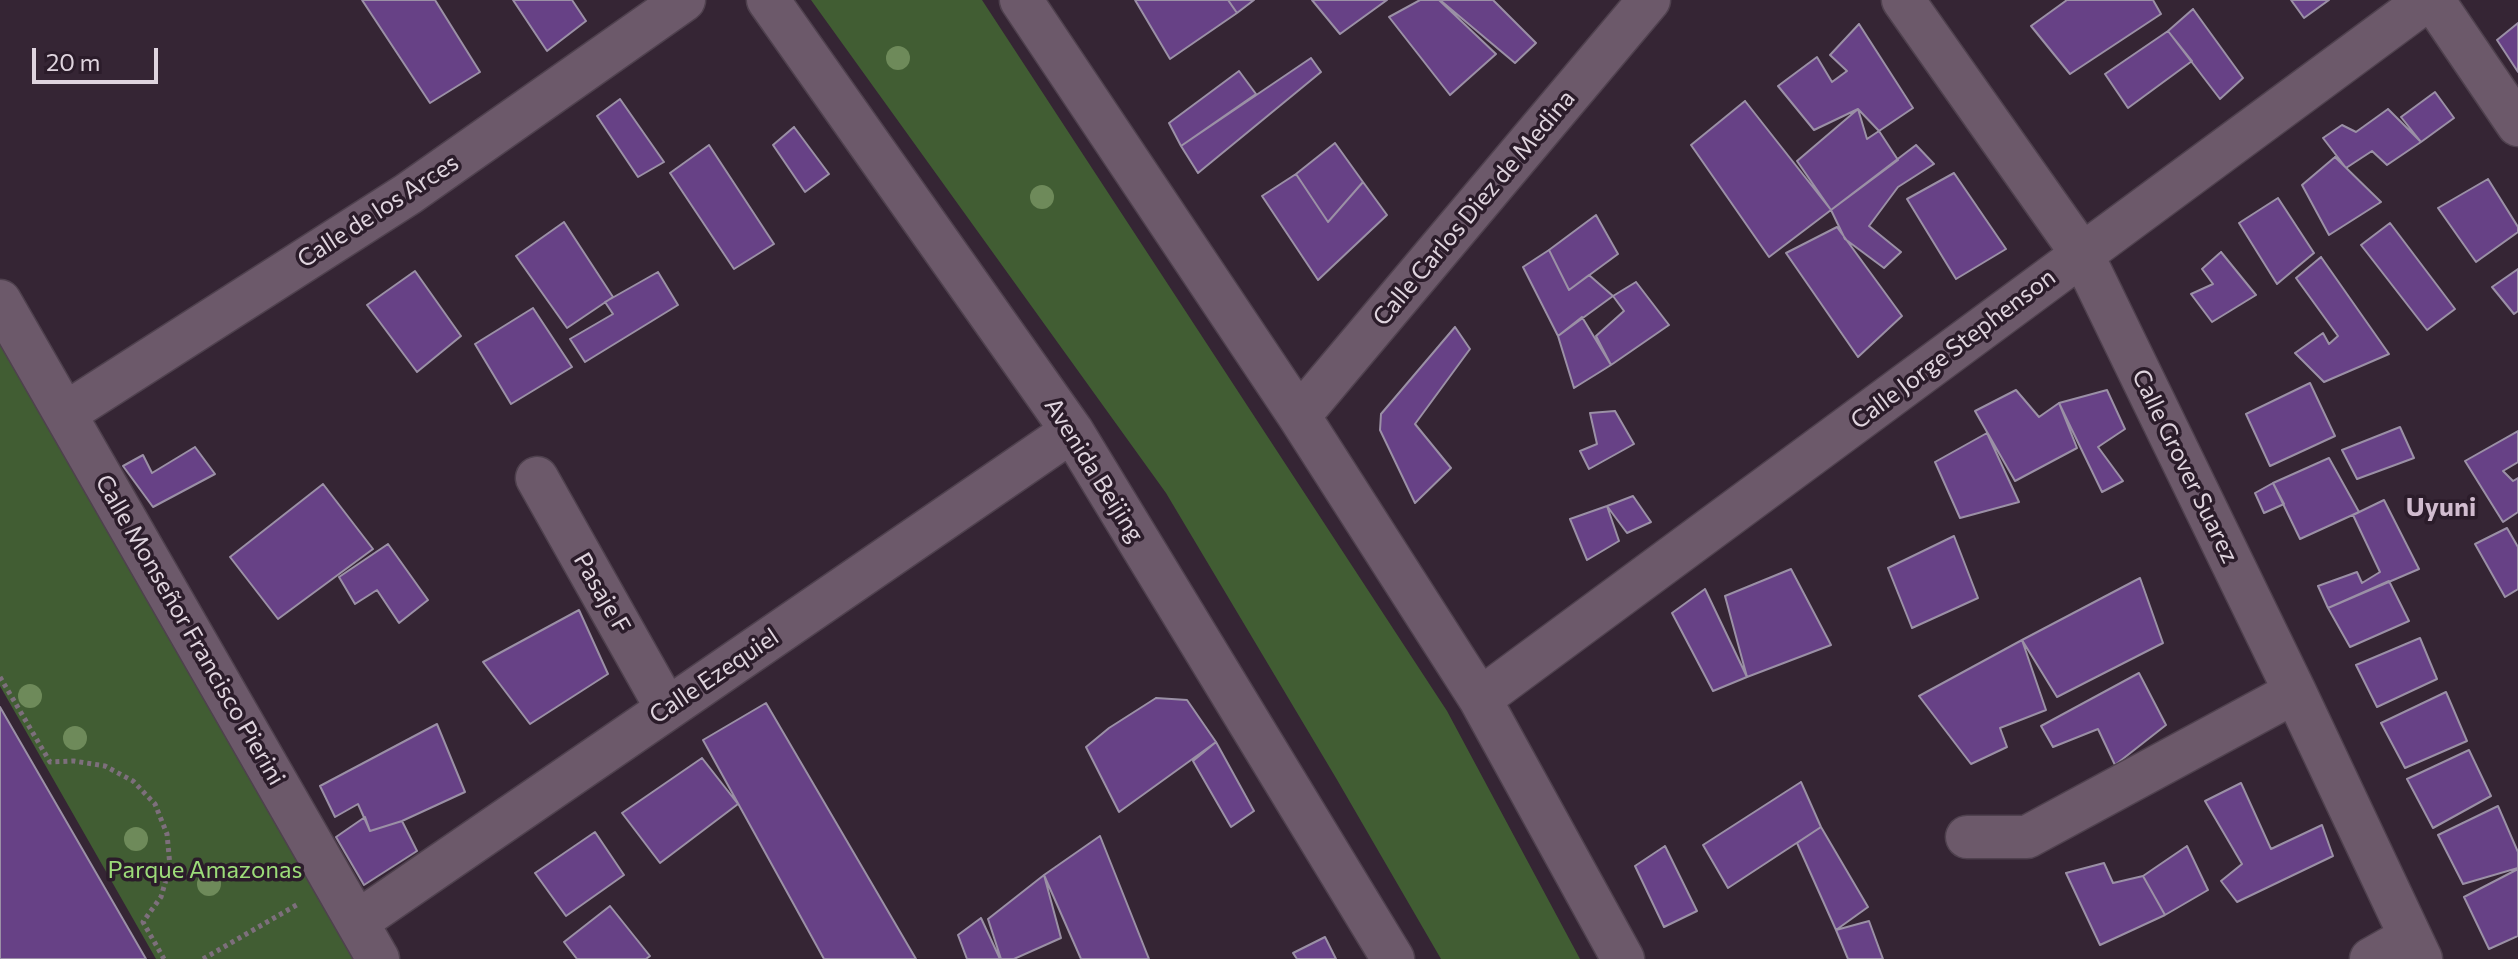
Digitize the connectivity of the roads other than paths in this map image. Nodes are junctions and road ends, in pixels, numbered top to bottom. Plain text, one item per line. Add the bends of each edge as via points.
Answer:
1 (684, 0) edge
2 (768, 0) edge
3 (1021, 0) edge
4 (1649, 0) edge
5 (1903, 0) edge
6 (2427, 0) edge
7 (2433, 0) edge
8 (2518, 125) edge
9 (2082, 254) junction
10 (0, 301) edge
11 (66, 413) junction
12 (1299, 416) junction
13 (1072, 431) junction
14 (537, 478) dead end
15 (2295, 692) junction
16 (1480, 699) junction
17 (667, 709) junction
18 (1967, 837) dead end
19 (357, 922) junction
20 (2416, 948) edge
21 (378, 959) edge
22 (1393, 959) edge
23 (1623, 959) edge
24 (2371, 959) edge

1 - 11 street, Calle de los Arces via 408,194
2 - 13 street, Avenida Beijing
3 - 12 street
4 - 12 street, Calle Carlos Diez de Medina
5 - 9 street, Calle Grover Suarez
6 - 9 street, Calle Jorge Stephenson
7 - 8 street
9 - 15 street, Calle Grover Suarez
9 - 16 street, Calle Jorge Stephenson
10 - 11 street, Calle Monseñor Francisco Pierini
11 - 19 street, Calle Monseñor Francisco Pierini
12 - 16 street
13 - 17 street, Calle Ezequiel
13 - 22 street, Avenida Beijing
14 - 17 street, Pasaje F
15 - 18 street via 2027,837
15 - 20 street, Calle Grover Suarez
16 - 23 street
17 - 19 street, Calle Ezequiel
19 - 21 street, Calle Monseñor Francisco Pierini
20 - 24 street

